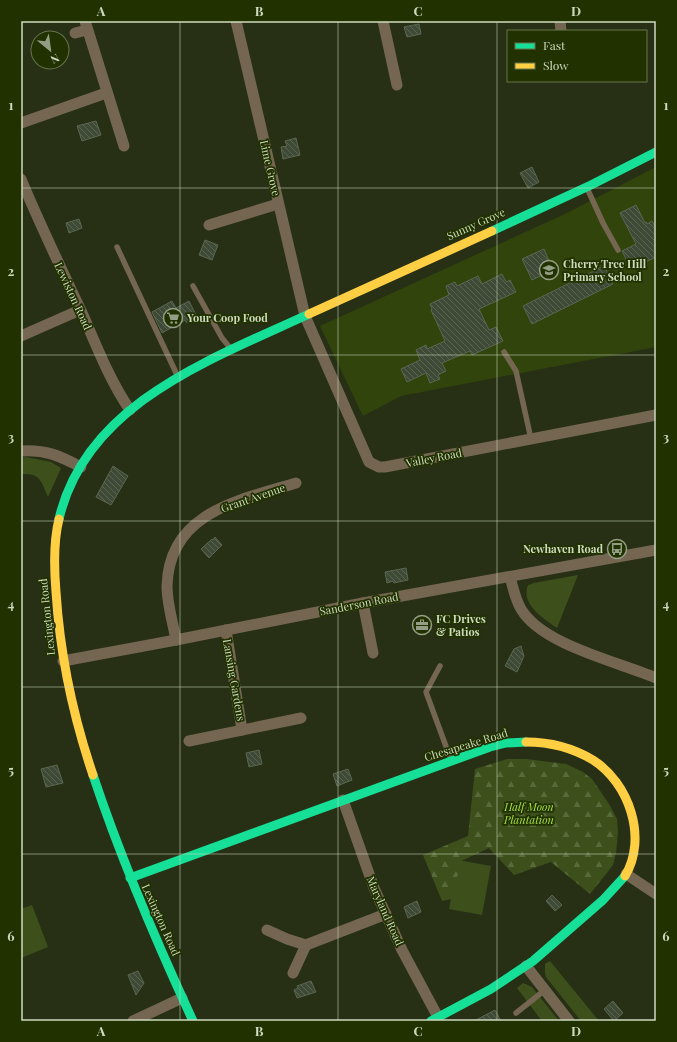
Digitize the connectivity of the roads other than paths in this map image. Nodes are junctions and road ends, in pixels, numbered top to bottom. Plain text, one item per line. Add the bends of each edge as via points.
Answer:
1 (236, 21) edge
2 (383, 21) edge
3 (86, 25) edge
4 (75, 33) dead end
5 (397, 85) dead end
6 (106, 93) junction
7 (21, 123) edge
8 (124, 146) dead end
9 (656, 152) edge
10 (21, 180) edge
11 (587, 188) junction
12 (278, 204) junction
13 (209, 225) dead end
14 (117, 248) dead end
15 (618, 250) dead end
16 (193, 286) dead end
17 (80, 310) junction
18 (305, 316) junction
19 (21, 336) edge
20 (232, 350) junction
21 (504, 352) dead end
22 (178, 378) junction
23 (130, 410) junction
24 (656, 415) edge
25 (531, 439) junction
26 (21, 451) edge
27 (80, 467) junction
28 (296, 483) dead end
29 (656, 550) edge
30 (510, 577) junction
31 (362, 603) junction
32 (226, 630) junction
33 (176, 640) junction
34 (373, 653) dead end
35 (63, 661) junction
36 (440, 666) dead end
37 (656, 678) edge
38 (301, 718) dead end
39 (242, 730) junction
40 (189, 740) dead end
41 (451, 761) junction
42 (342, 800) junction
43 (626, 874) junction
44 (130, 878) junction
45 (656, 894) edge
46 (386, 914) junction
47 (267, 930) dead end
48 (306, 945) junction
49 (526, 966) junction
50 (293, 973) dead end
51 (545, 990) junction
52 (182, 998) junction
53 (516, 1013) dead end
54 (434, 1019) edge
55 (133, 1021) edge
56 (193, 1021) edge
57 (569, 1021) edge

1 - 12 street, Lime Grove
2 - 5 street
3 - 4 street
3 - 6 street
6 - 7 street
6 - 8 street
9 - 11 street, Sunny Grove
10 - 17 street, Lewiston Road
11 - 15 lane
11 - 18 street, Sunny Grove
12 - 13 street
12 - 18 street, Lime Grove
14 - 22 lane
16 - 20 lane via 222,338
17 - 19 street
17 - 23 street, Lewiston Road via 120,396
18 - 20 street, Lexington Road
18 - 25 street, Valley Road via 366,457 374,465 385,467
20 - 22 street, Lexington Road
21 - 25 lane via 516,372
22 - 23 street, Lexington Road
23 - 27 street, Lexington Road via 112,426
24 - 25 street, Valley Road
26 - 27 street via 50,453
27 - 35 street, Lexington Road via 65,498 56,538 55,588
28 - 33 street, Grant Avenue via 228,504 193,525 183,538 169,565 167,587
29 - 30 street, Sanderson Road
30 - 31 street, Sanderson Road
30 - 37 street via 521,609 546,632 593,656
31 - 32 street, Sanderson Road
31 - 34 street
32 - 33 street, Sanderson Road
32 - 39 street, Lansing Gardens
33 - 35 street, Sanderson Road
35 - 44 street, Lexington Road via 89,762
36 - 41 lane via 426,692
38 - 39 street, Lansing Gardens
39 - 40 street, Lansing Gardens
41 - 42 street, Chesapeake Road
41 - 43 street, Chesapeake Road via 510,742 551,744 569,749 597,763 621,790 634,825 634,852
42 - 44 street, Chesapeake Road
42 - 46 street, Maryland Road
43 - 45 street
43 - 49 street, Chesapeake Road via 595,907
44 - 52 street, Lexington Road
46 - 48 street
46 - 54 street, Maryland Road
47 - 48 street
48 - 50 street
49 - 51 street
49 - 54 street, Chesapeake Road via 493,988
51 - 53 lane
51 - 57 street
52 - 55 street
52 - 56 street, Lexington Road

